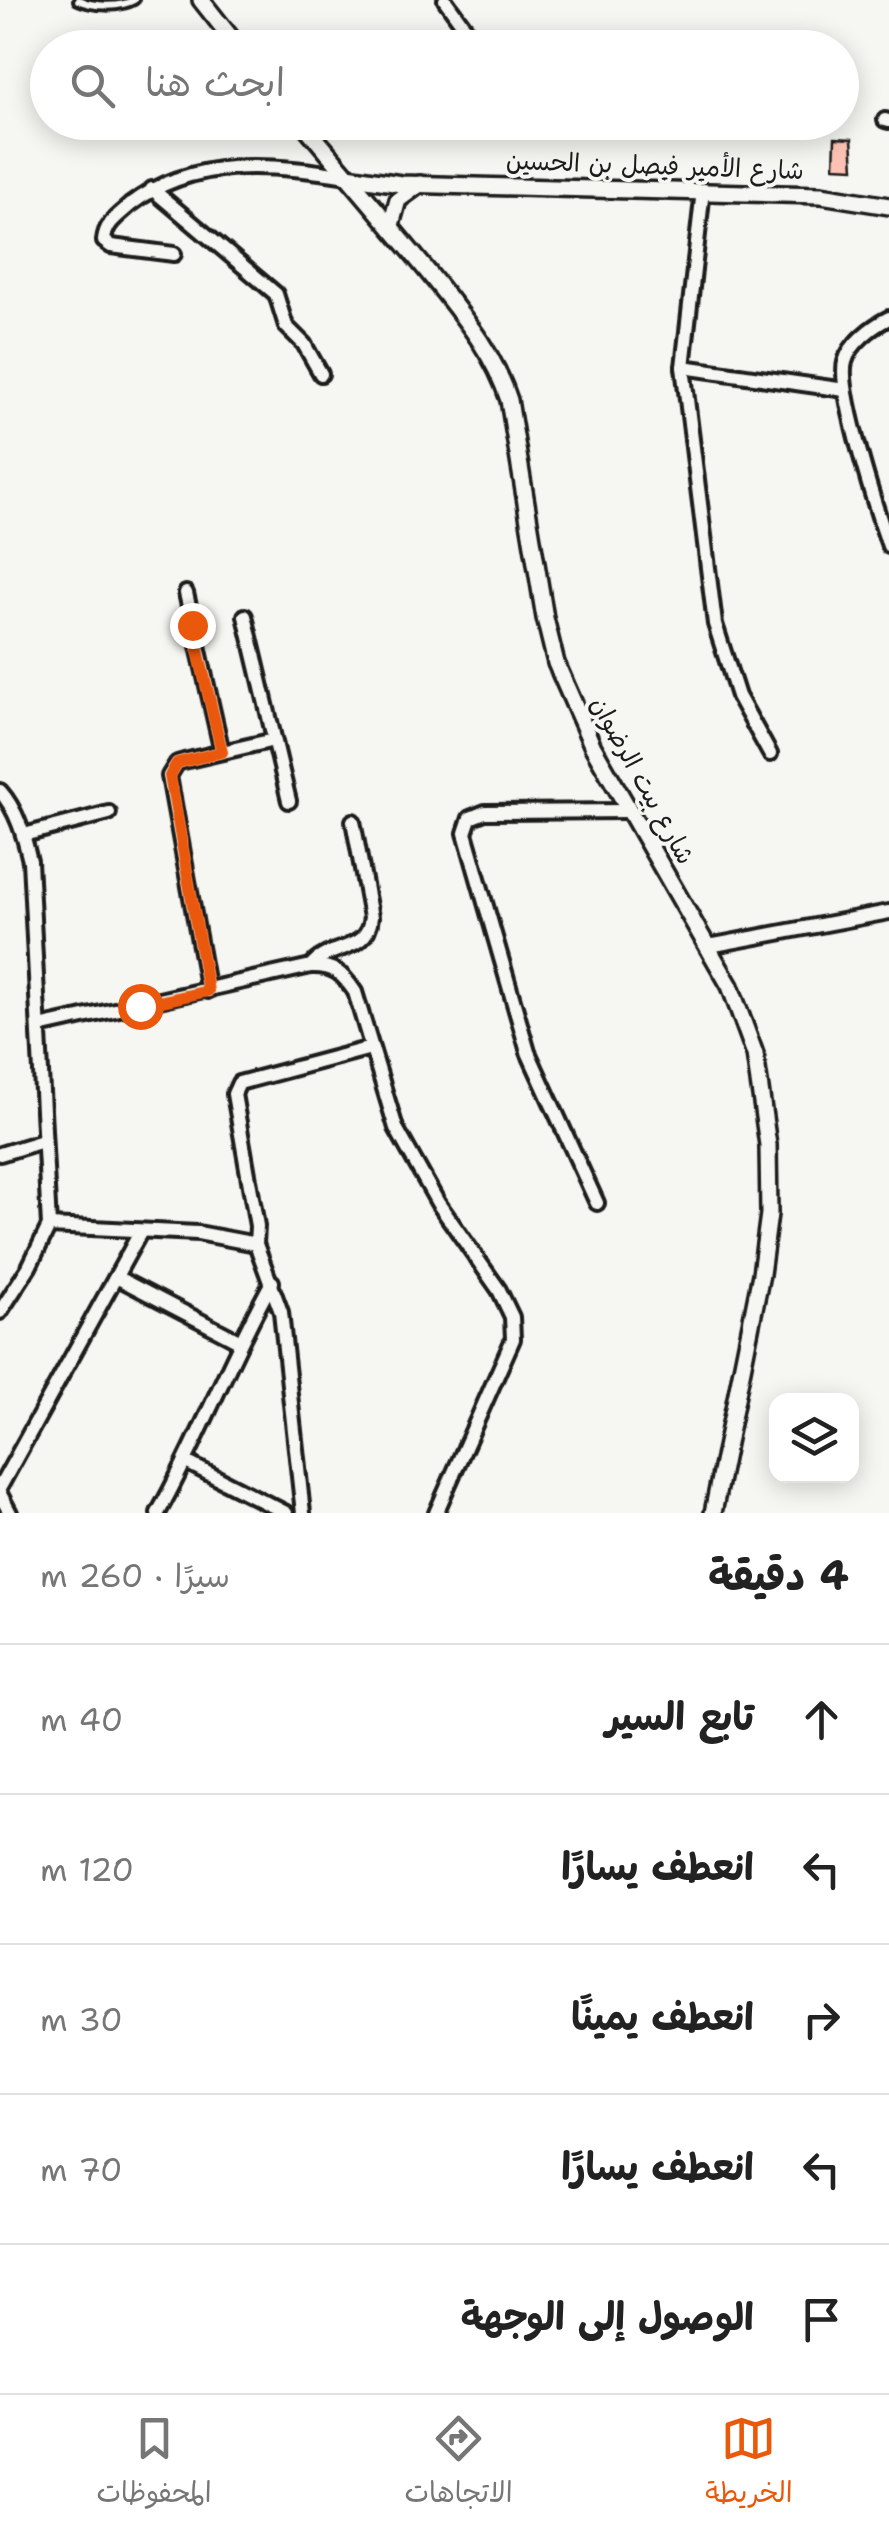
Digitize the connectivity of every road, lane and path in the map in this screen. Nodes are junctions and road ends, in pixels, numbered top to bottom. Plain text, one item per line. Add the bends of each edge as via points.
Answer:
1 (78, 0) edge
2 (134, 0) edge
3 (201, 0) edge
4 (445, 0) edge
5 (225, 30) edge
6 (467, 30) edge
7 (317, 140) edge
8 (346, 176) junction
9 (420, 184) junction
10 (152, 190) junction
11 (702, 190) junction
12 (889, 206) edge
13 (390, 224) junction
14 (174, 254) dead end
15 (889, 318) edge
16 (683, 366) junction
17 (321, 374) dead end
18 (845, 390) junction
19 (889, 546) edge
20 (186, 593) dead end
21 (245, 616) dead end
22 (274, 740) junction
23 (222, 752) junction
24 (770, 754) dead end
25 (0, 790) edge
26 (289, 801) dead end
27 (628, 811) junction
28 (109, 813) dead end
29 (353, 821) dead end
30 (24, 835) junction
31 (889, 912) edge
32 (709, 946) junction
33 (311, 966) junction
34 (208, 991) junction
35 (40, 1027) junction
36 (371, 1048) junction
37 (44, 1140) junction
38 (0, 1154) edge
39 (597, 1204) dead end
40 (48, 1226) junction
41 (141, 1230) junction
42 (256, 1244) junction
43 (116, 1277) junction
44 (272, 1282) junction
45 (0, 1312) edge
46 (239, 1342) junction
47 (186, 1462) junction
48 (0, 1486) edge
49 (0, 1494) edge
50 (10, 1513) edge
51 (158, 1513) edge
52 (286, 1513) edge
53 (303, 1513) edge
54 (436, 1513) edge
55 (713, 1513) edge

1 - 2 lane
3 - 5 street
4 - 6 street
7 - 8 street, شارع بيت الرضوان
8 - 9 street, شارع الأمير فيصل بن الحسين
8 - 10 street via 244,166
8 - 13 street, شارع بيت الرضوان
9 - 11 street, شارع الأمير فيصل بن الحسين
9 - 13 street via 398,200
10 - 14 street via 111,221 104,241
10 - 17 street via 276,294 286,326
11 - 12 street, شارع الأمير فيصل بن الحسين via 821,195
11 - 16 street
13 - 27 street, شارع بيت الرضوان via 485,345 502,378 556,664
15 - 18 street via 869,329 845,362
16 - 18 street
16 - 24 street via 715,624 738,696
18 - 19 street
20 - 23 street
21 - 22 street
22 - 23 street
22 - 26 street
23 - 34 street via 177,763 170,776
25 - 30 street
27 - 32 street, شارع بيت الرضوان
27 - 39 street via 486,812 470,818 466,833 528,1052
28 - 30 street
29 - 33 street via 369,930
30 - 35 street
31 - 32 street
32 - 55 street, شارع بيت الرضوان via 756,1054 769,1167 760,1274
33 - 34 street
33 - 36 street via 330,966 345,976
34 - 35 street
35 - 37 street
36 - 42 street via 236,1088
36 - 54 street via 396,1128 512,1318 513,1339
37 - 38 street
37 - 40 street
40 - 41 street
40 - 45 street
41 - 42 street
41 - 43 street
42 - 44 street
43 - 46 street
43 - 48 street
44 - 46 street
44 - 53 street
46 - 47 street
47 - 51 street
47 - 52 street
49 - 50 street

